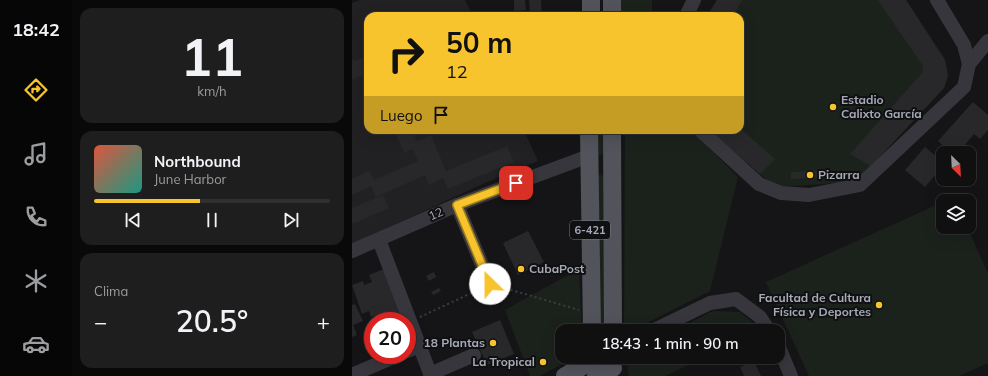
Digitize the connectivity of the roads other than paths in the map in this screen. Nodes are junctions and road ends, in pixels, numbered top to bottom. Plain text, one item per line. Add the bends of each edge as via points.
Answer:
1 (591, 0) edge
2 (612, 0) edge
3 (694, 0) edge
4 (937, 0) edge
5 (591, 12) edge
6 (612, 12) edge
7 (688, 12) edge
8 (988, 41) edge
9 (969, 64) junction
10 (589, 134) edge
11 (612, 134) edge
12 (704, 134) edge
13 (589, 156) junction
14 (457, 205) junction
15 (379, 240) junction
16 (352, 251) edge
17 (490, 284) road end
18 (406, 312) edge
19 (592, 324) edge
20 (612, 324) edge
21 (666, 324) edge
22 (764, 324) edge
23 (416, 353) edge
24 (474, 355) dead end
25 (785, 362) edge
26 (377, 364) edge
27 (602, 366) edge
28 (352, 375) edge
29 (430, 375) edge
30 (565, 376) edge
31 (791, 376) edge

1 - 5 main road
2 - 6 main road
3 - 7 street
4 - 9 street via 964,45
8 - 9 street
9 - 12 street via 964,86 860,185 809,195 781,193 759,184
10 - 13 main road, 6-421
11 - 20 main road, 6-421
13 - 14 street, 12
13 - 19 main road, 6-421
14 - 15 street, 12
14 - 17 street
15 - 16 street, 12
15 - 18 street
21 - 22 street via 710,303 736,299 760,317
23 - 29 street
24 - 29 street
25 - 31 street
26 - 28 street
27 - 30 main road

